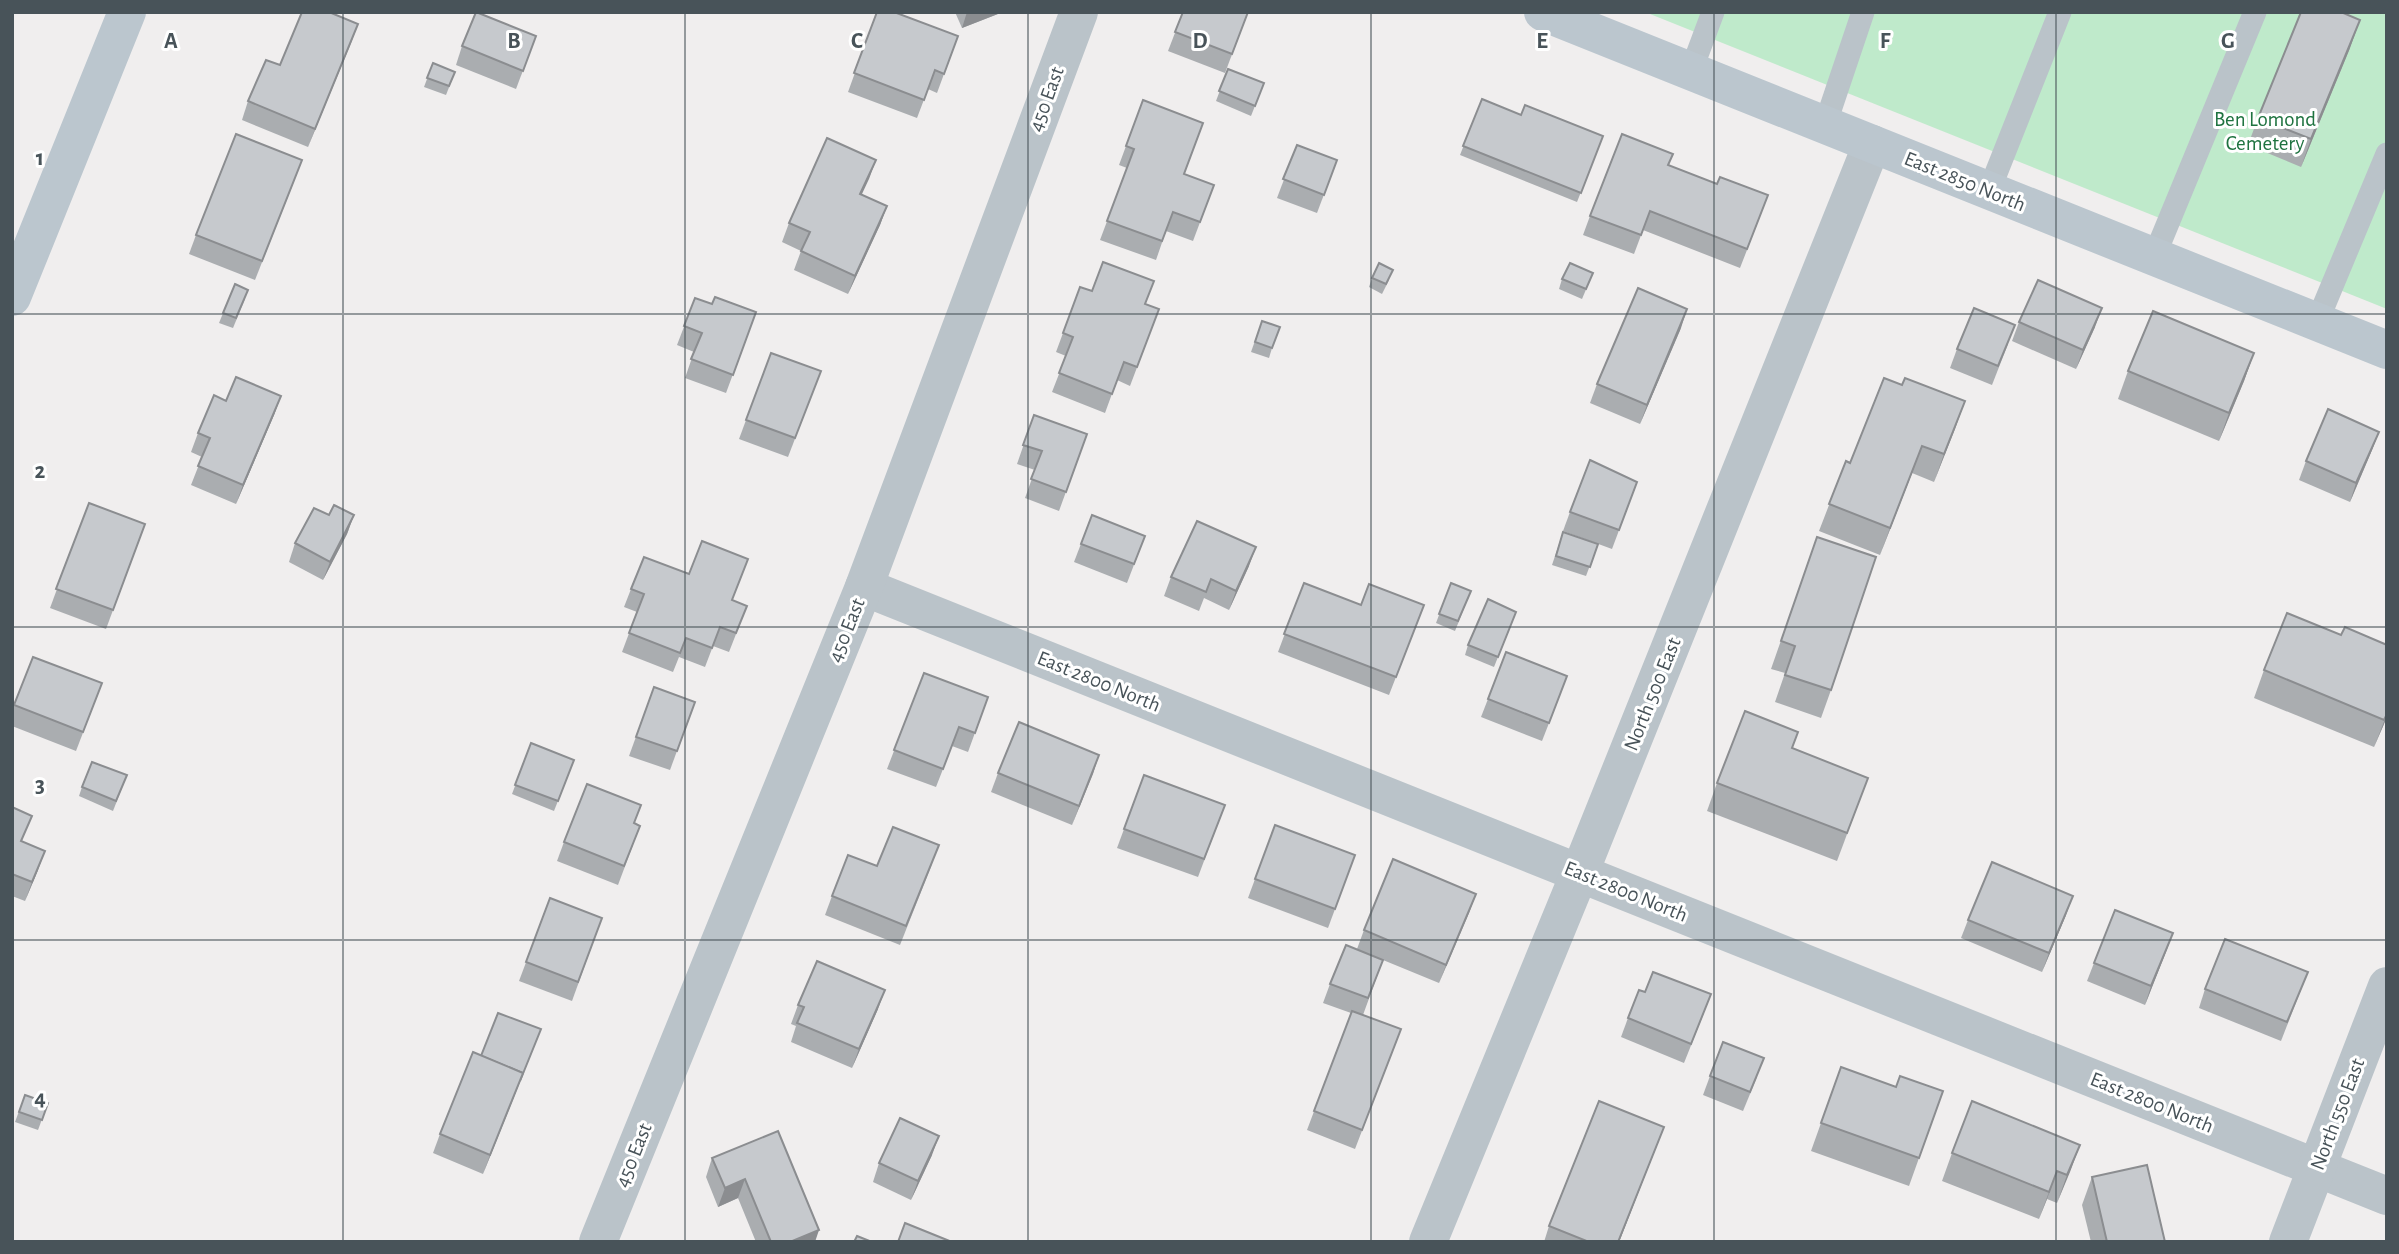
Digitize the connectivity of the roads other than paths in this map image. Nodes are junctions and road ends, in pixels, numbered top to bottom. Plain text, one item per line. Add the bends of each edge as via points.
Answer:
1 (127, 12) edge
2 (1079, 12) edge
3 (1544, 12) edge
4 (1713, 12) edge
5 (1863, 12) edge
6 (2060, 12) edge
7 (2255, 12) edge
8 (1690, 71) junction
9 (1825, 125) junction
10 (1872, 144) junction
11 (2387, 154) edge
12 (1989, 191) junction
13 (2154, 257) junction
14 (12, 298) edge
15 (2317, 322) junction
16 (2387, 350) edge
17 (864, 587) junction
18 (1580, 872) junction
19 (2387, 986) edge
20 (2317, 1167) junction
21 (2387, 1196) edge
22 (598, 1242) edge
23 (1428, 1242) edge
24 (2288, 1242) edge

1 - 14 street
2 - 17 street, 450 East
3 - 8 street, East 2850 North
4 - 8 lane
5 - 9 lane
6 - 12 lane
7 - 13 lane
8 - 9 street, East 2850 North
9 - 10 street, East 2850 North
10 - 12 street, East 2850 North
10 - 18 street, North 500 East
11 - 15 lane
12 - 13 street, East 2850 North
13 - 15 street, East 2850 North
15 - 16 street, East 2850 North
17 - 18 street, East 2800 North
17 - 22 street, 450 East
18 - 20 street, East 2800 North
18 - 23 street, North 500 East
19 - 20 street, North 550 East
20 - 21 street, East 2800 North
20 - 24 street, North 550 East

